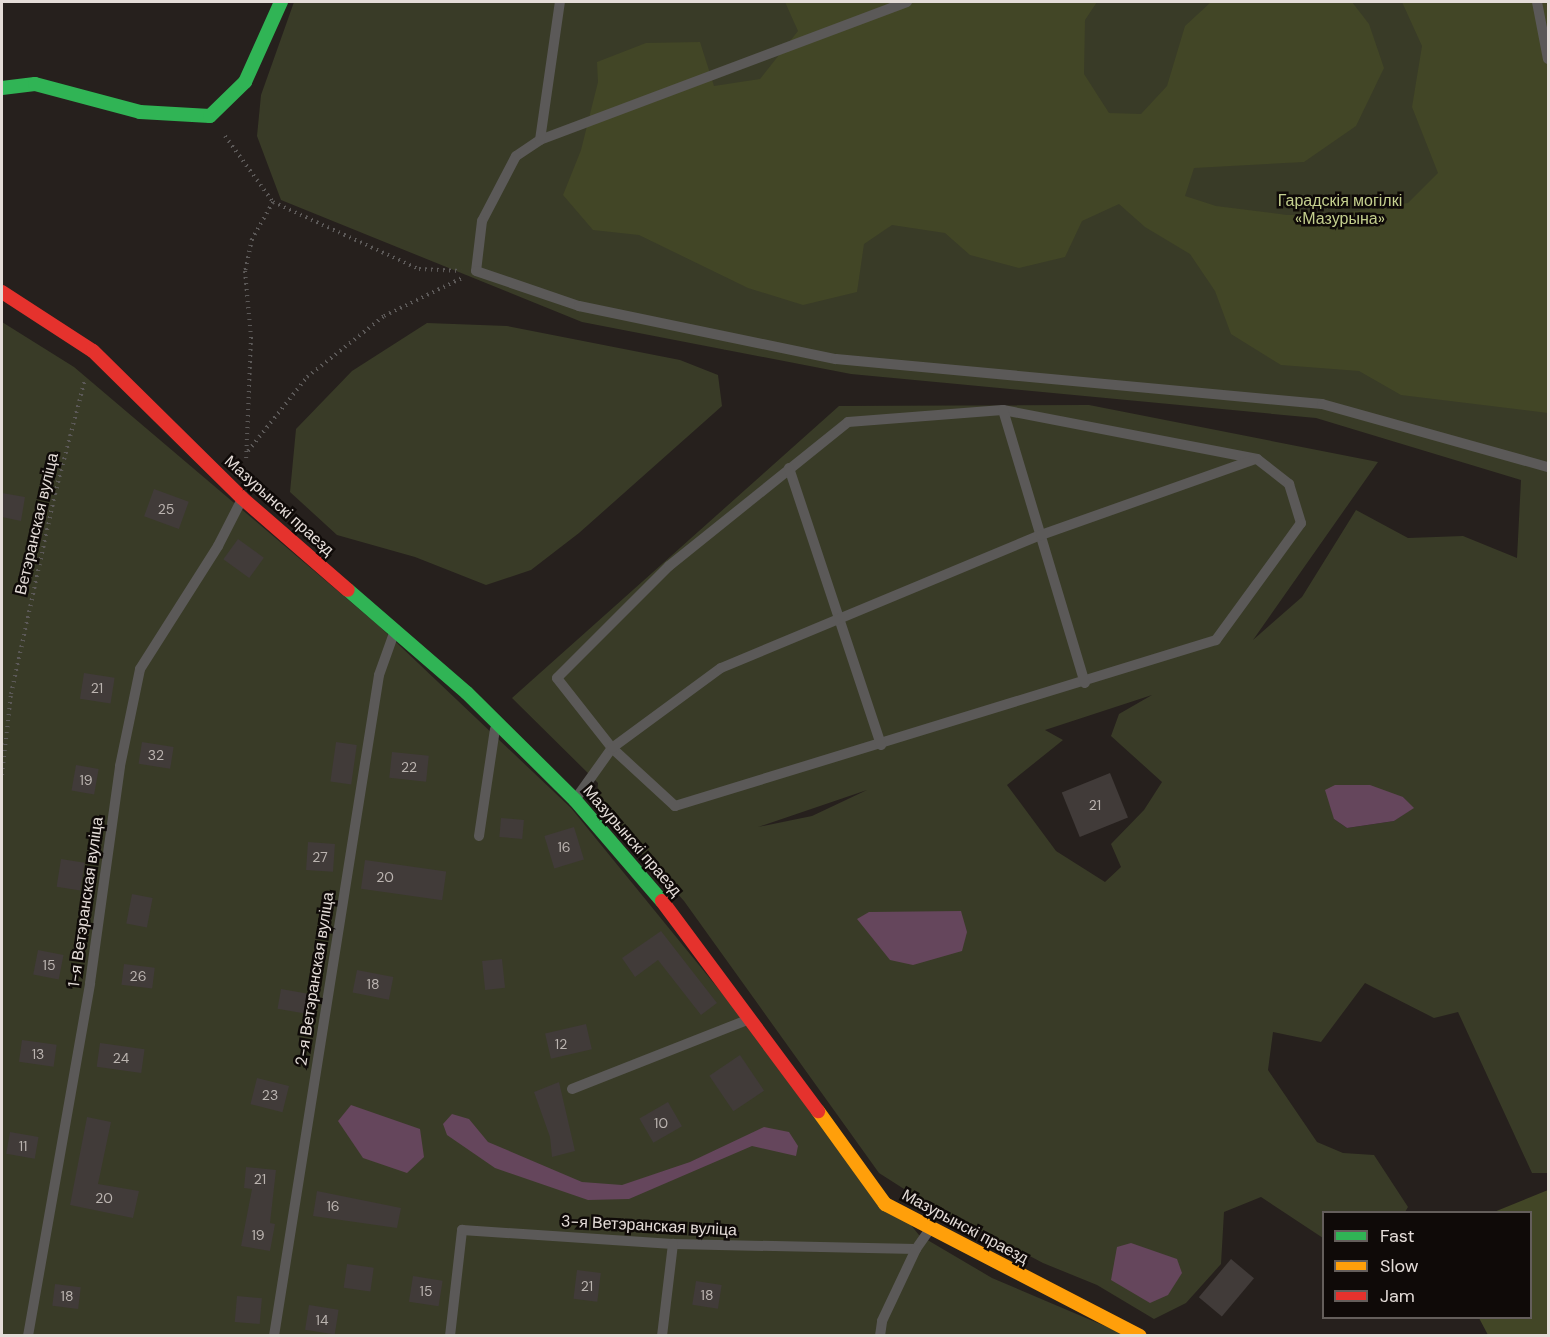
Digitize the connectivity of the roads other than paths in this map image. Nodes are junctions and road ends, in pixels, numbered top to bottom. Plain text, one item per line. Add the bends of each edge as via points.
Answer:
1 (281, 2) edge
2 (560, 2) edge
3 (907, 2) edge
4 (1537, 2) edge
5 (1548, 59) edge
6 (2, 88) edge
7 (540, 140) junction
8 (2, 292) edge
9 (1003, 410) junction
10 (1257, 459) junction
11 (1548, 467) edge
12 (789, 468) junction
13 (242, 498) junction
14 (1041, 535) junction
15 (840, 616) junction
16 (395, 630) junction
17 (1085, 683) junction
18 (496, 722) junction
19 (881, 745) junction
20 (612, 748) junction
21 (574, 800) junction
22 (479, 836) dead end
23 (750, 1019) junction
24 (572, 1089) dead end
25 (930, 1229) junction
26 (673, 1244) junction
27 (916, 1249) junction
28 (28, 1335) edge
29 (274, 1335) edge
30 (450, 1335) edge
31 (662, 1335) edge
32 (880, 1335) edge
33 (1140, 1335) edge

1 - 6 street via 245,82 210,116 140,112 35,84
2 - 7 lane
3 - 7 lane
4 - 5 lane
7 - 11 lane via 516,156 482,221 476,271 579,306 836,359 1322,404
8 - 13 street, Мазурынскі праезд via 93,351
9 - 10 lane
9 - 12 lane via 848,422
9 - 14 lane
10 - 14 lane
10 - 17 lane via 1289,484 1301,523 1216,640
12 - 15 lane
12 - 20 lane via 669,566 557,678
13 - 16 street, Мазурынскі праезд
13 - 28 lane, 1-я Ветэранская вуліца via 218,546 140,669 120,766 90,983
14 - 15 lane
14 - 17 lane
15 - 19 lane
15 - 20 lane via 721,668
16 - 18 street, Мазурынскі праезд
16 - 29 lane, 2-я Ветэранская вуліца via 379,675
17 - 19 lane
18 - 21 street, Мазурынскі праезд
18 - 22 lane
19 - 20 lane via 675,806
20 - 21 lane
21 - 23 street, Мазурынскі праезд via 680,921
23 - 24 lane
23 - 25 street, Мазурынскі праезд via 885,1203
25 - 27 lane
25 - 33 street, Мазурынскі праезд via 1103,1322
26 - 27 lane, 3-я Ветэранская вуліца
26 - 30 lane, 3-я Ветэранская вуліца via 462,1230
26 - 31 lane
27 - 32 lane via 882,1321

